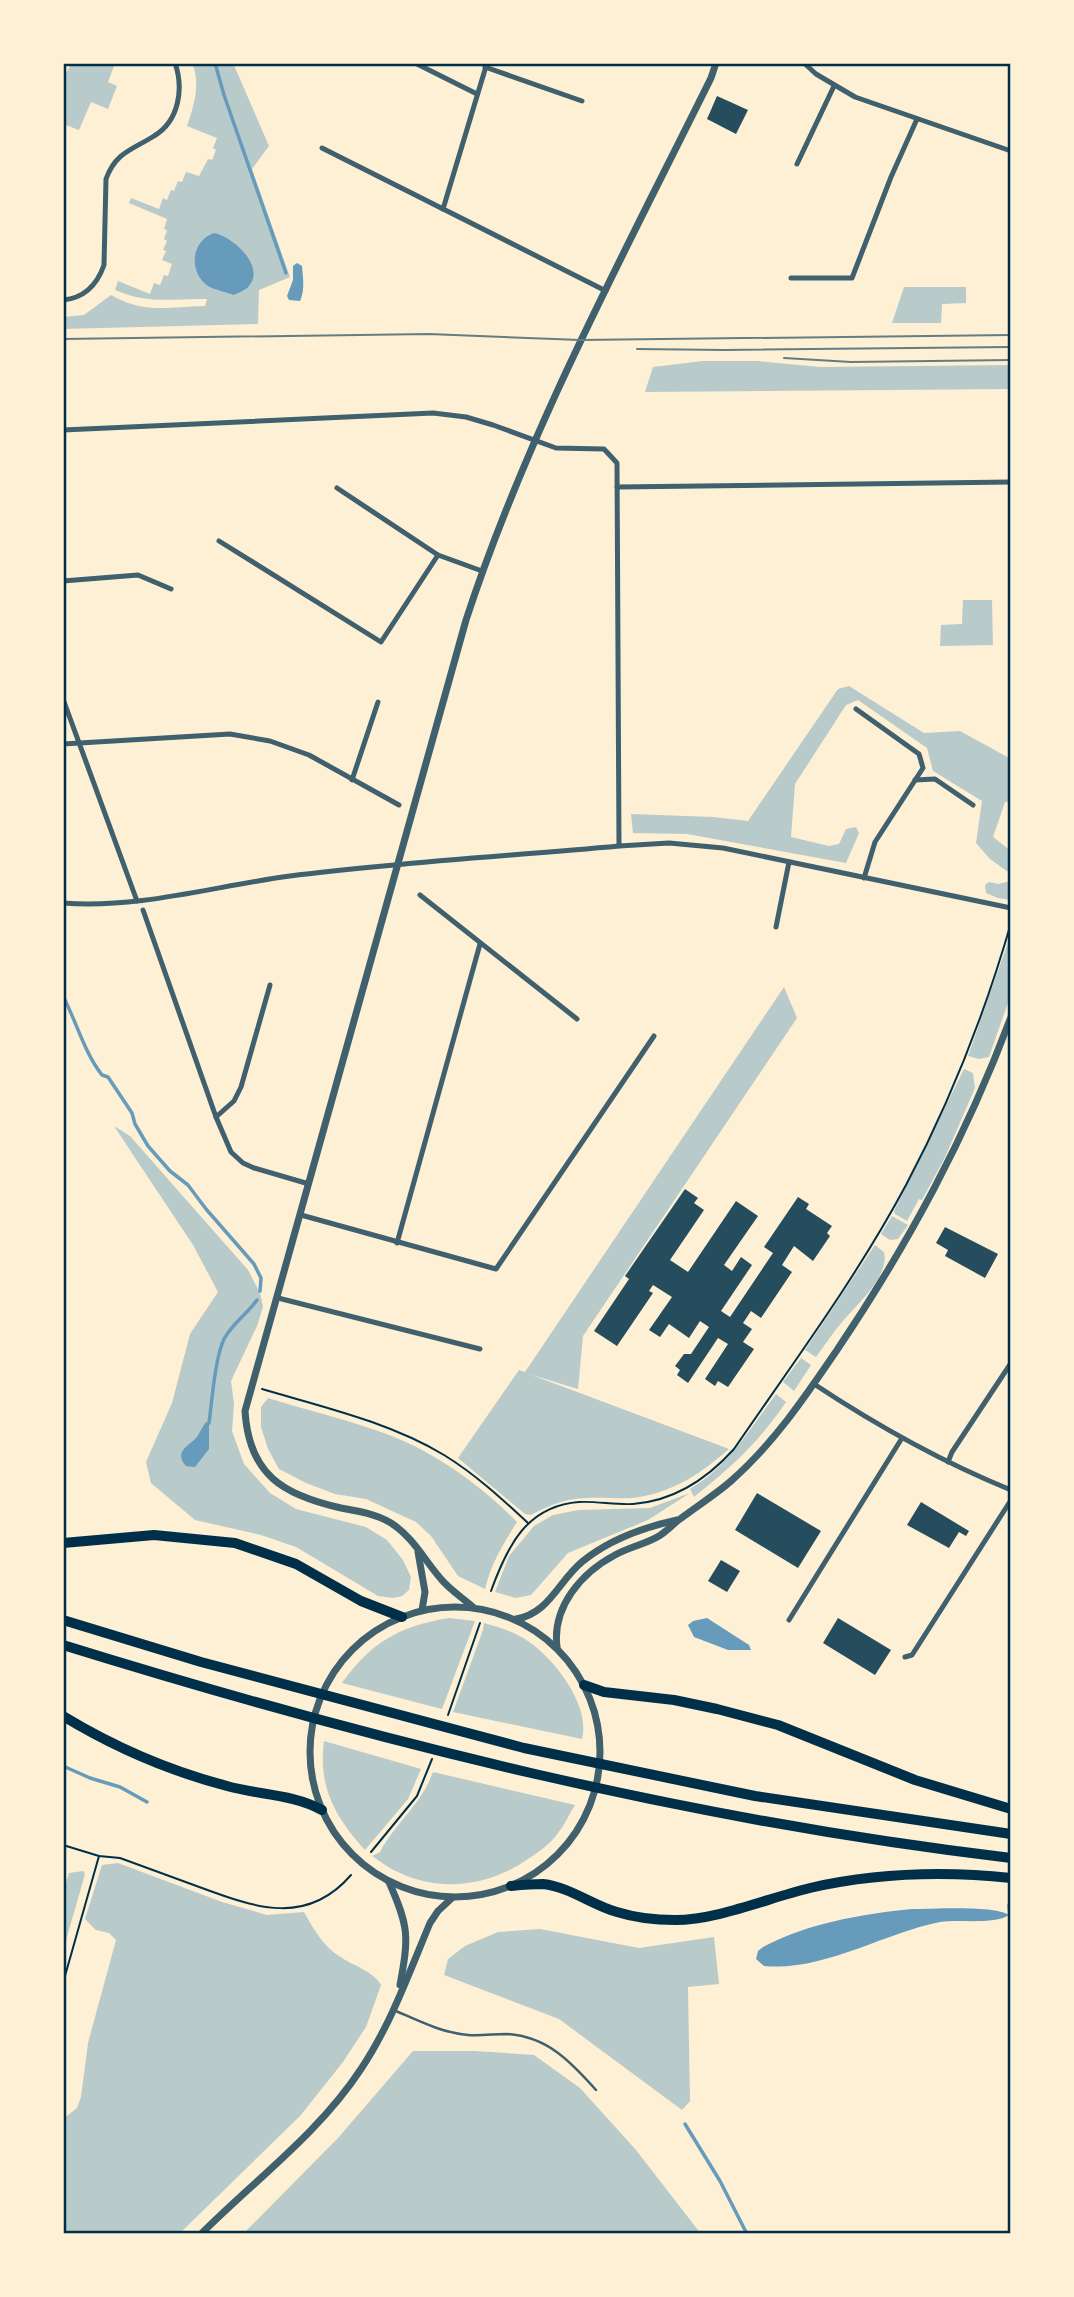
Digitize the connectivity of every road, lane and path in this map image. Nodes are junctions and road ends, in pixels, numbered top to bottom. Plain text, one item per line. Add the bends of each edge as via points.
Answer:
1 (175, 63) edge
2 (415, 63) edge
3 (716, 63) edge
4 (804, 63) edge
5 (486, 65) edge
6 (834, 86) junction
7 (477, 94) junction
8 (582, 102) dead end
9 (918, 118) junction
10 (322, 148) dead end
11 (1011, 151) edge
12 (797, 164) dead end
13 (443, 209) junction
14 (791, 278) dead end
15 (606, 290) junction
16 (63, 300) edge
17 (63, 430) edge
18 (534, 442) junction
19 (1011, 482) edge
20 (617, 487) junction
21 (337, 488) dead end
22 (219, 541) dead end
23 (438, 555) junction
24 (482, 571) junction
25 (63, 581) edge
26 (171, 589) dead end
27 (63, 699) edge
28 (377, 702) dead end
29 (856, 709) dead end
30 (78, 742) junction
31 (63, 744) edge
32 (352, 779) junction
33 (915, 780) junction
34 (399, 805) dead end
35 (973, 805) dead end
36 (619, 846) junction
37 (789, 862) junction
38 (399, 866) junction
39 (864, 878) junction
40 (420, 895) dead end
41 (137, 901) junction
42 (63, 904) edge
43 (1011, 908) edge
44 (143, 910) dead end
45 (1011, 923) edge
46 (776, 927) dead end
47 (480, 944) junction
48 (270, 985) dead end
49 (1011, 1017) edge
50 (577, 1019) dead end
51 (654, 1036) dead end
52 (216, 1117) junction
53 (309, 1184) junction
54 (301, 1215) junction
55 (397, 1243) junction
56 (278, 1298) junction
57 (480, 1349) dead end
58 (1011, 1363) edge
59 (814, 1384) junction
60 (251, 1386) junction
61 (902, 1438) junction
62 (948, 1462) junction
63 (1011, 1490) edge
64 (1011, 1500) edge
65 (681, 1519) junction
66 (528, 1524) junction
67 (63, 1543) edge
68 (416, 1548) junction
69 (491, 1591) dead end
70 (473, 1607) junction
71 (422, 1610) junction
72 (402, 1617) junction
73 (516, 1619) junction
74 (63, 1620) edge
75 (789, 1620) dead end
76 (480, 1623) dead end
77 (63, 1645) edge
78 (557, 1648) junction
79 (905, 1657) dead end
80 (584, 1685) junction
81 (455, 1694) dead end
82 (63, 1716) edge
83 (422, 1787) dead end
84 (322, 1810) junction
85 (1011, 1810) edge
86 (1011, 1834) edge
87 (63, 1845) edge
88 (371, 1853) dead end
89 (99, 1856) junction
90 (1011, 1858) edge
91 (351, 1875) dead end
92 (1011, 1878) edge
93 (388, 1881) junction
94 (511, 1886) junction
95 (452, 1898) junction
96 (63, 1983) edge
97 (397, 2000) junction
98 (394, 2010) junction
99 (596, 2090) dead end
100 (201, 2234) edge

1 - 16 street via 180,85 173,116 155,136 121,155 106,179 101,275 86,293
2 - 7 street
3 - 15 street
4 - 6 street
5 - 7 street
5 - 8 street
6 - 9 street
6 - 12 street
7 - 13 street
9 - 11 street
9 - 14 street via 852,278
10 - 13 street
13 - 15 street
15 - 18 street
17 - 18 street via 433,413 466,417
18 - 20 street via 556,449 604,449 617,463
18 - 24 street
19 - 20 street
20 - 36 street
21 - 23 street
22 - 23 street via 381,642
23 - 24 street
24 - 38 street
25 - 26 street via 138,575
27 - 30 street
28 - 32 street
29 - 33 street via 919,754 923,768
30 - 31 street
30 - 32 street via 230,734 270,741 309,755
30 - 41 street
32 - 34 street
33 - 35 street via 934,779
33 - 39 street via 875,842
36 - 37 street via 723,848
36 - 38 street
37 - 39 street
37 - 46 street
38 - 41 street via 290,876
38 - 53 street
39 - 43 street
40 - 47 street
41 - 42 street
44 - 52 street
45 - 66 path via 964,1061 906,1184 875,1239 734,1449 714,1470 667,1496 634,1504 565,1504
47 - 50 street
47 - 55 street
48 - 52 street via 241,1087 234,1101
49 - 59 street via 938,1185 900,1253
51 - 55 street via 496,1269
52 - 53 street via 231,1152 243,1163
53 - 54 street
54 - 55 street
54 - 56 street
56 - 57 street
56 - 60 street
58 - 62 street
59 - 61 street
59 - 65 street via 749,1465
60 - 66 path via 369,1421 426,1445 483,1482
60 - 68 street via 246,1428 259,1462 272,1478 309,1501 391,1523
61 - 62 street
61 - 75 street
62 - 63 street
64 - 79 street via 912,1655
65 - 73 street via 652,1526 586,1558 541,1611
65 - 78 street via 659,1536 614,1555 577,1585 558,1618
66 - 69 path via 507,1549
67 - 72 highway via 154,1535 235,1543 296,1564 361,1601
68 - 70 street via 442,1581
68 - 71 street via 425,1592
70 - 71 street
70 - 73 street
71 - 72 street
72 - 84 street via 373,1631 347,1655 327,1683 315,1716 310,1750
73 - 78 street
74 - 86 highway via 201,1662 524,1748 755,1796
76 - 81 path
77 - 90 highway via 374,1736 520,1772 754,1819
78 - 80 street
80 - 85 highway via 778,1725 915,1780
80 - 94 street via 596,1716 599,1750 590,1801 576,1832 548,1864
82 - 84 highway via 145,1758 227,1786 308,1802
83 - 88 path
84 - 93 street via 349,1851
87 - 89 path
89 - 91 path via 120,1858 267,1909 309,1905 331,1894
89 - 96 path
92 - 94 highway via 902,1874 847,1880 677,1920 616,1912 544,1884
93 - 95 street
93 - 97 street via 407,1934
94 - 95 street
95 - 97 street via 430,1923
97 - 98 street
98 - 99 lane via 441,2030 509,2034 546,2044 567,2058
98 - 100 street via 360,2071 326,2115

